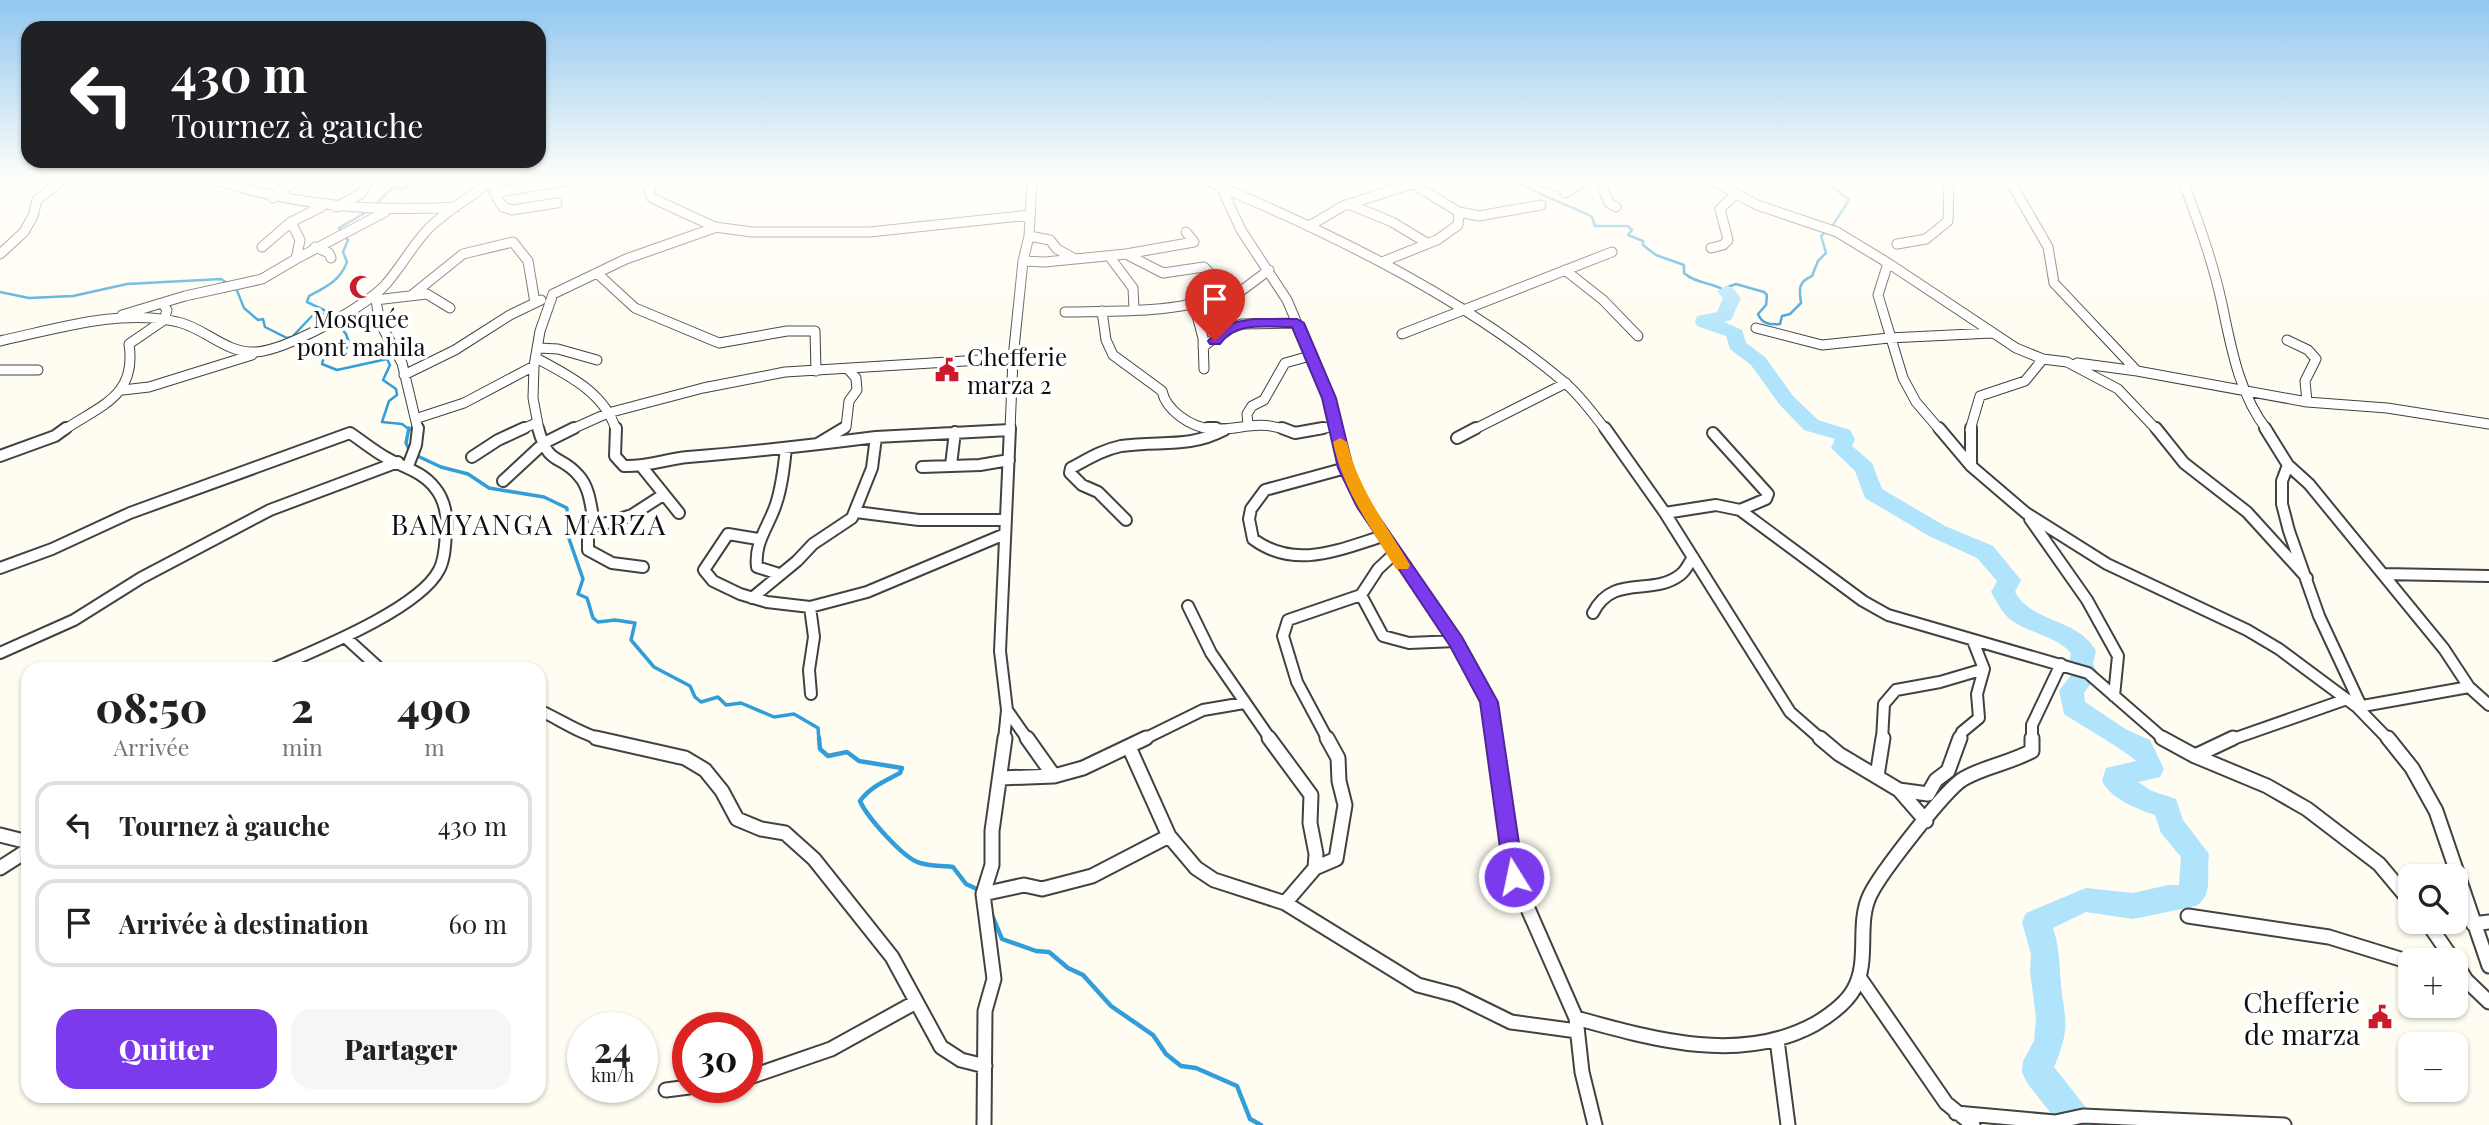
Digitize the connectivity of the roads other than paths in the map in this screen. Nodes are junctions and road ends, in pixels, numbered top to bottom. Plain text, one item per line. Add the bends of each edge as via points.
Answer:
1 (22, 234) edge
2 (278, 234) edge
3 (299, 234) edge
4 (344, 234) edge
5 (425, 234) edge
6 (697, 234) edge
7 (1187, 234) edge
8 (1243, 234) edge
9 (1327, 234) edge
10 (1411, 234) edge
11 (1449, 234) edge
12 (1726, 234) edge
13 (1839, 234) edge
14 (1933, 234) edge
15 (2040, 234) edge
16 (2202, 234) edge
17 (1029, 236) joint
18 (300, 242) junction
19 (1427, 243) junction
20 (1897, 244) dead end
21 (262, 247) dead end
22 (317, 248) junction
23 (1711, 248) dead end
24 (1612, 252) dead end
25 (0, 254) edge
26 (1126, 254) junction
27 (1109, 256) junction
28 (331, 258) dead end
29 (1075, 259) junction
30 (296, 260) junction
31 (1023, 261) junction
32 (1382, 262) junction
33 (1888, 263) junction
34 (1269, 270) junction
35 (1564, 270) junction
36 (598, 274) junction
37 (553, 294) junction
38 (412, 295) junction
39 (375, 298) junction
40 (162, 303) junction
41 (535, 303) junction
42 (1195, 306) junction
43 (450, 308) dead end
44 (1134, 310) junction
45 (1463, 310) junction
46 (1102, 311) junction
47 (1065, 312) dead end
48 (164, 320) junction
49 (105, 321) junction
50 (1297, 323) junction
51 (1756, 328) dead end
52 (1993, 333) junction
53 (1402, 334) dead end
54 (1638, 336) dead end
55 (1889, 338) junction
56 (2287, 340) dead end
57 (0, 341) edge
58 (1203, 347) junction
59 (258, 352) junction
60 (1310, 356) junction
61 (536, 357) junction
62 (1013, 358) junction
63 (2043, 359) junction
64 (597, 360) dead end
65 (2067, 362) junction
66 (848, 369) junction
67 (1204, 369) dead end
68 (0, 370) edge
69 (38, 370) dead end
70 (2137, 371) junction
71 (816, 372) junction
72 (404, 374) junction
73 (1566, 383) junction
74 (2245, 389) junction
75 (123, 390) junction
76 (2307, 402) junction
77 (608, 413) junction
78 (418, 418) junction
79 (536, 423) junction
80 (2489, 423) edge
81 (1248, 424) junction
82 (1336, 426) junction
83 (1230, 428) junction
84 (1010, 430) junction
85 (955, 432) junction
86 (1713, 433) dead end
87 (876, 437) junction
88 (1457, 438) dead end
89 (544, 443) junction
90 (816, 445) junction
91 (786, 448) junction
92 (0, 457) edge
93 (472, 457) dead end
94 (408, 459) junction
95 (1009, 460) junction
96 (951, 465) junction
97 (2288, 465) junction
98 (1971, 466) junction
99 (642, 467) junction
100 (922, 467) dead end
101 (1346, 468) junction
102 (503, 481) dead end
103 (663, 495) junction
104 (1740, 510) junction
105 (856, 512) junction
106 (679, 513) dead end
107 (1665, 513) junction
108 (2026, 513) junction
109 (1006, 520) junction
110 (1126, 520) dead end
111 (591, 528) junction
112 (1005, 534) junction
113 (1384, 536) junction
114 (758, 539) junction
115 (1394, 554) junction
116 (1693, 557) junction
117 (643, 567) dead end
118 (0, 568) edge
119 (779, 574) junction
120 (2383, 574) junction
121 (2489, 576) edge
122 (2307, 578) junction
123 (1361, 595) junction
124 (752, 597) junction
125 (1188, 606) dead end
126 (810, 607) junction
127 (1593, 613) dead end
128 (345, 638) junction
129 (1973, 641) junction
130 (1456, 642) junction
131 (0, 653) edge
132 (289, 662) edge
133 (372, 662) edge
134 (2061, 664) junction
135 (1984, 669) junction
136 (2472, 690) junction
137 (2489, 692) edge
138 (811, 694) dead end
139 (2114, 696) junction
140 (1244, 703) junction
141 (2355, 705) junction
142 (2489, 705) edge
143 (1007, 710) junction
144 (546, 713) edge
145 (1129, 747) junction
146 (2195, 756) junction
147 (1054, 776) junction
148 (1877, 776) junction
149 (1001, 778) junction
150 (1899, 790) junction
151 (1926, 821) junction
152 (0, 835) edge
153 (1169, 836) junction
154 (21, 840) edge
155 (21, 854) edge
156 (0, 868) edge
157 (1315, 868) junction
158 (2398, 887) edge
159 (983, 894) junction
160 (1285, 902) junction
161 (2189, 916) dead end
162 (2489, 922) edge
163 (2473, 924) junction
164 (2398, 958) edge
165 (2489, 966) edge
166 (1859, 977) junction
167 (2468, 984) edge
168 (916, 1002) junction
169 (2489, 1002) edge
170 (1576, 1025) junction
171 (1777, 1040) junction
172 (985, 1066) junction
173 (763, 1073) edge
174 (672, 1089) edge
175 (666, 1090) dead end
176 (1956, 1113) junction
177 (984, 1125) edge
178 (1595, 1125) edge
179 (1788, 1125) edge
180 (1973, 1125) edge
181 (2284, 1125) edge

1 - 25 street
2 - 21 street
3 - 18 street
4 - 22 street
5 - 39 street
6 - 36 street
7 - 26 street via 1194,242
8 - 34 street
9 - 32 street
10 - 19 street
11 - 19 street
12 - 23 street via 1723,246
13 - 33 street
14 - 20 street
15 - 70 street via 2048,247 2054,283
16 - 74 street via 2228,341
17 - 29 street via 1050,240
17 - 31 street
18 - 22 street
18 - 30 street
19 - 32 street
22 - 28 street
22 - 30 street
24 - 35 street
26 - 27 street
26 - 42 street via 1163,273 1195,266 1209,269 1227,293
27 - 29 street
27 - 44 street via 1133,288
29 - 31 street
30 - 40 street via 248,283
31 - 62 street
32 - 45 street
33 - 52 street
33 - 55 street via 1878,295
34 - 42 street via 1225,303
34 - 50 street
35 - 45 street
35 - 54 street via 1603,300
36 - 37 street
36 - 71 street via 635,308 719,343 815,331
37 - 41 street
37 - 61 street
38 - 39 street
38 - 41 street via 463,254 513,242 523,249 530,264
38 - 43 street via 427,294
39 - 59 street
39 - 72 street via 382,331 401,360
40 - 48 street via 167,310
40 - 49 street
41 - 72 street
42 - 44 street
42 - 58 street
44 - 46 street
45 - 53 street
45 - 73 street
46 - 47 street
46 - 83 street via 1113,355 1162,391 1166,404 1186,420 1210,429
48 - 49 street
48 - 59 street via 206,333 231,348
48 - 75 street via 129,344 132,365
49 - 57 street
50 - 58 street via 1235,326
50 - 60 street
51 - 55 street via 1822,345
52 - 55 street
52 - 63 street
55 - 98 street via 1916,402
56 - 76 street via 2308,349 2316,359 2305,381
58 - 67 street
59 - 75 street via 149,387
60 - 81 street via 1285,363 1264,400 1252,405
60 - 82 street
61 - 64 street via 558,349
61 - 77 street via 583,386
61 - 78 street via 464,403
61 - 79 street via 531,387
62 - 66 street
62 - 84 street
63 - 65 street
63 - 98 street via 2025,381 1980,396 1969,429
65 - 70 street
65 - 122 street via 2118,389 2184,463 2247,512
66 - 71 street
66 - 90 street via 856,378 857,390 849,401 846,427
68 - 69 street
70 - 74 street
71 - 77 street via 735,380
72 - 78 street
73 - 88 street
73 - 107 street via 1616,441
74 - 76 street
74 - 97 street
75 - 92 street via 55,436
76 - 80 street
77 - 89 street
77 - 99 street via 617,431 615,456 624,466
78 - 94 street
79 - 89 street
79 - 93 street
81 - 82 street via 1273,425 1295,433
81 - 83 street
82 - 101 street
83 - 110 street via 1202,441 1101,451 1071,468 1070,473 1082,485 1098,492
84 - 85 street
84 - 95 street
85 - 87 street
85 - 96 street
86 - 104 street via 1768,494
87 - 90 street
87 - 105 street via 872,468
89 - 102 street
89 - 111 street via 548,454 579,475 591,509
90 - 91 street
91 - 99 street via 684,457
91 - 114 street via 775,506
94 - 118 street via 388,459 356,435 341,434 130,513
94 - 128 street via 445,506 447,527 439,571 402,604
94 - 131 street via 270,510 63,625
95 - 96 street
95 - 109 street
96 - 100 street
97 - 120 street
97 - 122 street via 2282,504
98 - 108 street
99 - 103 street
101 - 113 street
101 - 113 street via 1265,490 1251,509 1253,539 1271,551 1302,555
103 - 106 street
103 - 111 street via 632,515
104 - 107 street via 1716,505
104 - 129 street via 1863,601 1888,615
105 - 109 street via 919,520
105 - 119 street
107 - 116 street
108 - 139 street via 2087,600 2118,656
108 - 141 street via 2107,564 2247,630
109 - 112 street
111 - 117 street via 587,550 612,563
112 - 126 street via 867,592
112 - 143 street via 1000,651
113 - 115 street
114 - 119 street via 757,567
114 - 124 street via 728,534 715,561 704,570 713,581
115 - 123 street
115 - 130 street
116 - 127 street via 1682,574 1671,580 1605,594
116 - 148 street via 1790,712 1839,754
119 - 124 street
120 - 121 street
120 - 136 street
122 - 141 street
123 - 130 street via 1383,636 1409,643
123 - 157 street via 1288,620 1283,636 1297,682 1338,758 1345,805 1336,859
124 - 126 street
125 - 140 street via 1211,653
126 - 138 street via 814,637
128 - 132 street
128 - 133 street
129 - 134 street
129 - 135 street
130 - 170 street via 1489,702 1514,877
134 - 139 street via 2085,672
134 - 151 street via 2032,725 2032,751 1964,779 1942,796
135 - 148 street via 1896,690 1884,704
135 - 150 street via 1977,694 1979,719 1962,732 1948,771 1928,793
136 - 137 street
136 - 141 street
136 - 142 street
139 - 146 street via 2157,735
140 - 145 street via 1203,710
140 - 157 street via 1311,794
141 - 146 street via 2239,735
141 - 163 street via 2392,741 2426,791
143 - 147 street
143 - 149 street
144 - 168 street via 584,735 685,758 705,770 737,819 785,834 814,859 892,957
145 - 147 street
145 - 153 street
146 - 158 street via 2267,786 2307,809 2379,864
147 - 149 street
148 - 150 street
149 - 159 street via 992,831 992,866
150 - 151 street
151 - 166 street via 1868,898
152 - 154 street
153 - 159 street via 1092,876 1042,889 1024,884
153 - 160 street via 1196,868 1214,880
155 - 156 street
157 - 160 street
159 - 172 street via 994,979 985,1011
160 - 170 street via 1408,981 1456,995 1511,1022
161 - 164 street via 2329,937
162 - 163 street
163 - 165 street
166 - 171 street via 1847,999 1832,1013
166 - 176 street
167 - 169 street
168 - 172 street via 941,1046 961,1060
168 - 173 street via 831,1049
170 - 171 street via 1678,1045 1749,1046
170 - 178 street
171 - 179 street
172 - 177 street
174 - 175 street
176 - 180 street
176 - 181 street via 2055,1122 2083,1116

